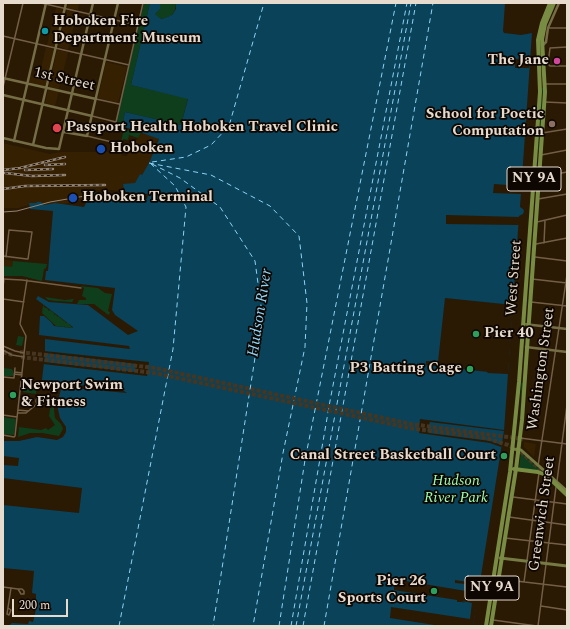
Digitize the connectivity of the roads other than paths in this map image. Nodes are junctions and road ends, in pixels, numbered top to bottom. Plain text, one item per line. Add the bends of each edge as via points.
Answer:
1 (23, 3) edge
2 (41, 3) edge
3 (66, 3) edge
4 (94, 3) edge
5 (118, 3) edge
6 (143, 3) edge
7 (550, 3) edge
8 (554, 3) edge
9 (559, 3) edge
10 (46, 4) edge
11 (65, 9) junction
12 (91, 15) junction
13 (114, 20) junction
14 (138, 25) junction
15 (548, 28) junction
16 (567, 28) edge
17 (3, 36) edge
18 (14, 38) junction
19 (37, 44) junction
20 (542, 46) junction
21 (567, 47) edge
22 (56, 48) junction
23 (82, 54) junction
24 (538, 54) junction
25 (104, 59) junction
26 (129, 65) junction
27 (567, 66) edge
28 (4, 78) edge
29 (27, 84) junction
30 (545, 84) junction
31 (567, 84) edge
32 (3, 87) edge
33 (47, 88) junction
34 (73, 94) junction
35 (3, 95) edge
36 (96, 99) junction
37 (24, 100) junction
38 (544, 102) junction
39 (567, 103) edge
40 (43, 104) junction
41 (120, 104) junction
42 (68, 110) junction
43 (92, 116) junction
44 (567, 129) edge
45 (64, 132) junction
46 (542, 133) junction
47 (87, 136) junction
48 (3, 138) edge
49 (14, 141) junction
50 (116, 143) dead end
51 (33, 145) junction
52 (567, 150) edge
53 (541, 155) junction
54 (567, 172) edge
55 (540, 177) junction
56 (567, 194) edge
57 (538, 199) junction
58 (567, 215) edge
59 (545, 220) junction
60 (537, 222) junction
61 (567, 238) edge
62 (544, 243) junction
63 (535, 244) junction
64 (3, 256) edge
65 (6, 257) junction
66 (534, 257) junction
67 (567, 261) edge
68 (567, 275) edge
69 (532, 279) junction
70 (3, 280) edge
71 (27, 280) junction
72 (566, 283) edge
73 (3, 287) edge
74 (81, 288) dead end
75 (3, 299) edge
76 (24, 302) junction
77 (531, 302) junction
78 (562, 306) junction
79 (567, 306) edge
80 (524, 324) junction
81 (529, 324) junction
82 (559, 328) junction
83 (567, 329) edge
84 (3, 346) edge
85 (522, 346) junction
86 (527, 347) junction
87 (3, 350) edge
88 (556, 351) junction
89 (567, 352) edge
90 (24, 353) junction
91 (24, 357) junction
92 (15, 368) dead end
93 (14, 373) junction
94 (22, 374) junction
95 (3, 377) edge
96 (37, 404) junction
97 (567, 405) edge
98 (18, 411) junction
99 (3, 415) edge
100 (17, 417) junction
101 (566, 420) edge
102 (3, 435) edge
103 (520, 438) junction
104 (543, 441) junction
105 (562, 444) junction
106 (567, 444) edge
107 (512, 449) junction
108 (519, 450) junction
109 (538, 466) junction
110 (510, 468) junction
111 (516, 469) junction
112 (539, 473) junction
113 (557, 483) junction
114 (567, 491) edge
115 (567, 495) edge
116 (511, 497) junction
117 (535, 500) junction
118 (554, 502) junction
119 (567, 504) edge
120 (508, 517) junction
121 (532, 520) junction
122 (552, 523) junction
123 (567, 525) edge
124 (500, 537) junction
125 (505, 537) junction
126 (530, 541) junction
127 (549, 543) junction
128 (567, 546) edge
129 (497, 557) junction
130 (502, 558) junction
131 (527, 561) junction
132 (546, 564) junction
133 (567, 566) edge
134 (499, 579) junction
135 (524, 582) junction
136 (543, 584) junction
137 (3, 587) edge
138 (567, 587) edge
139 (11, 588) junction
140 (18, 589) dead end
141 (540, 606) junction
142 (8, 608) dead end
143 (567, 610) edge
144 (487, 619) junction
145 (492, 620) junction
146 (486, 626) edge
147 (491, 626) edge
148 (537, 626) edge

1 - 18 street
2 - 10 street
3 - 11 street
4 - 12 street
5 - 13 street
6 - 14 street
7 - 24 highway, West Street / NY 9A via 539,31
8 - 20 highway, West Street / NY 9A via 545,26
9 - 15 street
10 - 11 street
10 - 19 street
11 - 12 street
11 - 22 street
12 - 13 street
12 - 23 street
13 - 14 street
13 - 25 street
14 - 26 street
15 - 16 street
15 - 20 street via 546,42
17 - 18 street
18 - 19 street
18 - 28 street
19 - 22 street
19 - 29 street
20 - 24 street
20 - 30 highway, West Street / NY 9A
21 - 27 street via 551,47 548,64
22 - 23 street
22 - 33 street
23 - 25 street
23 - 34 street
24 - 80 highway, West Street / NY 9A via 540,92
25 - 26 street
25 - 36 street
26 - 41 street
28 - 29 street, 1st Street
28 - 32 street
29 - 33 street, 1st Street
29 - 37 street
30 - 31 street
30 - 38 highway, West Street / NY 9A
33 - 34 street, 1st Street
33 - 40 street
34 - 36 street, 1st Street
34 - 42 street
35 - 37 street
36 - 41 street, 1st Street
36 - 43 street
37 - 40 street
37 - 49 street
38 - 39 street
38 - 46 highway, West Street / NY 9A
40 - 42 street
40 - 51 street
41 - 43 street via 116,122
42 - 43 street
42 - 45 street
43 - 47 street
44 - 46 street
45 - 47 street
45 - 51 street via 59,150
46 - 53 highway, West Street / NY 9A
47 - 50 street
48 - 49 street
49 - 51 street
52 - 53 street
53 - 55 highway, West Street / NY 9A
54 - 55 street
55 - 57 highway, West Street / NY 9A
56 - 57 street
57 - 60 highway, West Street / NY 9A
58 - 59 street
59 - 60 street
59 - 62 street
60 - 63 highway, West Street / NY 9A
61 - 62 street
62 - 63 street
63 - 66 highway, West Street / NY 9A
64 - 65 street
65 - 65 street via 28,259 32,232 9,230
66 - 67 street
66 - 69 highway, West Street / NY 9A
68 - 72 street, Washington Street
69 - 72 street
69 - 77 highway, West Street / NY 9A
70 - 71 street
70 - 73 street
71 - 74 street
71 - 76 street
72 - 78 street, Washington Street
75 - 76 street
76 - 90 street via 20,325 26,334
77 - 78 street
77 - 81 highway, West Street / NY 9A
78 - 79 street
78 - 82 street, Washington Street
80 - 81 street
80 - 85 highway, West Street / NY 9A
81 - 82 street
81 - 86 highway, West Street / NY 9A
82 - 83 street
82 - 88 street, Washington Street
84 - 90 street
85 - 86 street
85 - 107 highway, West Street / NY 9A
86 - 88 street
86 - 103 highway, West Street / NY 9A
87 - 91 street
88 - 89 street
88 - 104 street, Washington Street
90 - 91 street
91 - 94 street
92 - 93 street
93 - 94 street
93 - 95 street via 14,378
94 - 98 street
96 - 96 street via 43,404 44,399 38,398
96 - 98 street via 28,411
97 - 101 street, Greenwich Street
98 - 100 street
99 - 100 street
100 - 102 street via 16,436
101 - 105 street, Greenwich Street
103 - 104 street
103 - 108 highway, West Street / NY 9A
104 - 105 street
104 - 109 street, Washington Street
105 - 106 street
105 - 113 street, Greenwich Street
107 - 108 main road
107 - 110 highway, West Street / NY 9A
108 - 109 main road
108 - 111 highway, West Street / NY 9A
109 - 113 main road
110 - 111 highway
110 - 124 highway, West Street / NY 9A
111 - 112 highway
111 - 116 highway, West Street / NY 9A
112 - 113 highway
112 - 117 street
113 - 114 main road
113 - 115 highway
113 - 118 street, Greenwich Street
116 - 117 street
116 - 120 highway, West Street / NY 9A
117 - 118 street
117 - 121 street
118 - 119 street
118 - 122 street, Greenwich Street
120 - 121 street
120 - 125 highway, West Street / NY 9A
121 - 122 street
121 - 126 street
122 - 123 street
122 - 127 street, Greenwich Street
124 - 125 street
124 - 129 highway, West Street / NY 9A
125 - 126 street
125 - 130 highway, West Street / NY 9A
126 - 127 street
126 - 131 street
127 - 128 street
127 - 132 street, Greenwich Street
129 - 130 main road
129 - 144 highway, West Street / NY 9A
130 - 131 main road
130 - 134 highway, West Street / NY 9A
131 - 132 main road
131 - 135 street
132 - 133 main road
132 - 136 street, Greenwich Street
134 - 135 street
134 - 145 highway, West Street / NY 9A
135 - 136 street
136 - 138 street
136 - 141 street, Greenwich Street
137 - 139 street
139 - 140 street
139 - 142 street
141 - 143 street
141 - 148 street, Greenwich Street
144 - 145 street
144 - 146 highway, West Street / NY 9A
145 - 147 highway, West Street / NY 9A
145 - 148 street

